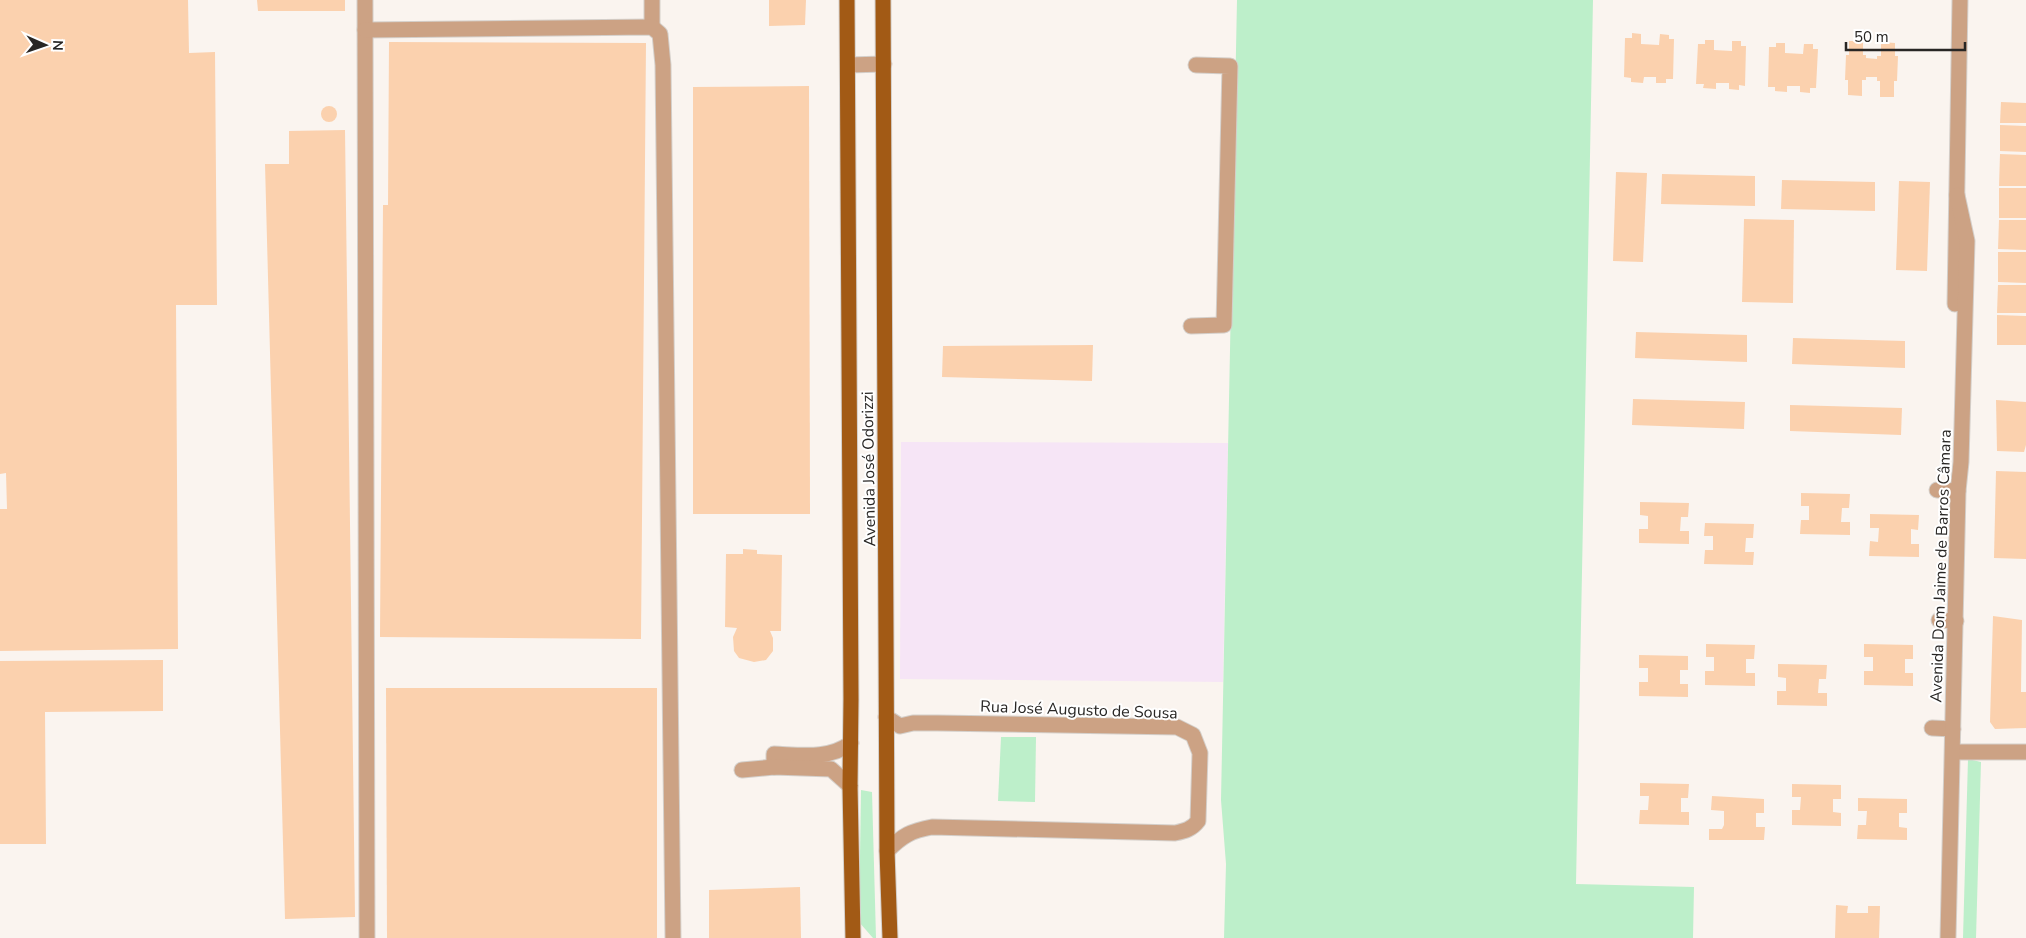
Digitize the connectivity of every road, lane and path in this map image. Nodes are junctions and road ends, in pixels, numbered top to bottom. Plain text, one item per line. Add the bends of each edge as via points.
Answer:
1 (365, 0) edge
2 (652, 0) edge
3 (847, 0) edge
4 (883, 0) edge
5 (1960, 0) edge
6 (652, 27) junction
7 (365, 30) junction
8 (884, 64) junction
9 (848, 65) junction
10 (1196, 65) dead end
11 (1957, 195) junction
12 (1192, 326) dead end
13 (1963, 334) junction
14 (1937, 490) dead end
15 (1958, 492) junction
16 (1939, 620) dead end
17 (1956, 621) junction
18 (886, 717) junction
19 (1932, 728) dead end
20 (1953, 729) junction
21 (851, 743) junction
22 (1953, 752) junction
23 (2026, 752) edge
24 (830, 754) junction
25 (774, 767) junction
26 (831, 769) junction
27 (742, 770) dead end
28 (850, 786) junction
29 (887, 851) junction
30 (367, 938) edge
31 (673, 938) edge
32 (853, 938) edge
33 (890, 938) edge
34 (1948, 938) edge

1 - 7 street
2 - 6 street
3 - 9 main road, Avenida José Odorizzi
4 - 8 main road, Avenida José Odorizzi
5 - 11 street, Avenida Dom Jaime de Barros Câmara
6 - 7 street
6 - 31 street via 660,34 663,65
7 - 30 street
8 - 9 street
8 - 18 main road, Avenida José Odorizzi
9 - 21 main road, Avenida José Odorizzi
10 - 12 street via 1230,66 1229,163 1224,325
11 - 13 street, Avenida Dom Jaime de Barros Câmara via 1967,241
11 - 13 street, Avenida Dom Jaime de Barros Câmara via 1954,310
13 - 15 street, Avenida Dom Jaime de Barros Câmara
14 - 15 street
15 - 17 street, Avenida Dom Jaime de Barros Câmara
16 - 17 street
17 - 20 street, Avenida Dom Jaime de Barros Câmara
18 - 29 main road, Avenida José Odorizzi
18 - 29 street, Rua José Augusto de Sousa via 900,726 937,723 1177,727 1193,735 1200,753 1198,820 1186,831 932,827 911,831
19 - 20 street
20 - 22 street, Avenida Dom Jaime de Barros Câmara
21 - 24 street
21 - 28 main road, Avenida José Odorizzi
22 - 23 street
22 - 34 street, Avenida Dom Jaime de Barros Câmara
24 - 25 street via 774,754
24 - 26 street
25 - 26 street
25 - 27 street
26 - 28 street
28 - 32 main road, Avenida José Odorizzi
29 - 33 main road, Avenida José Odorizzi

